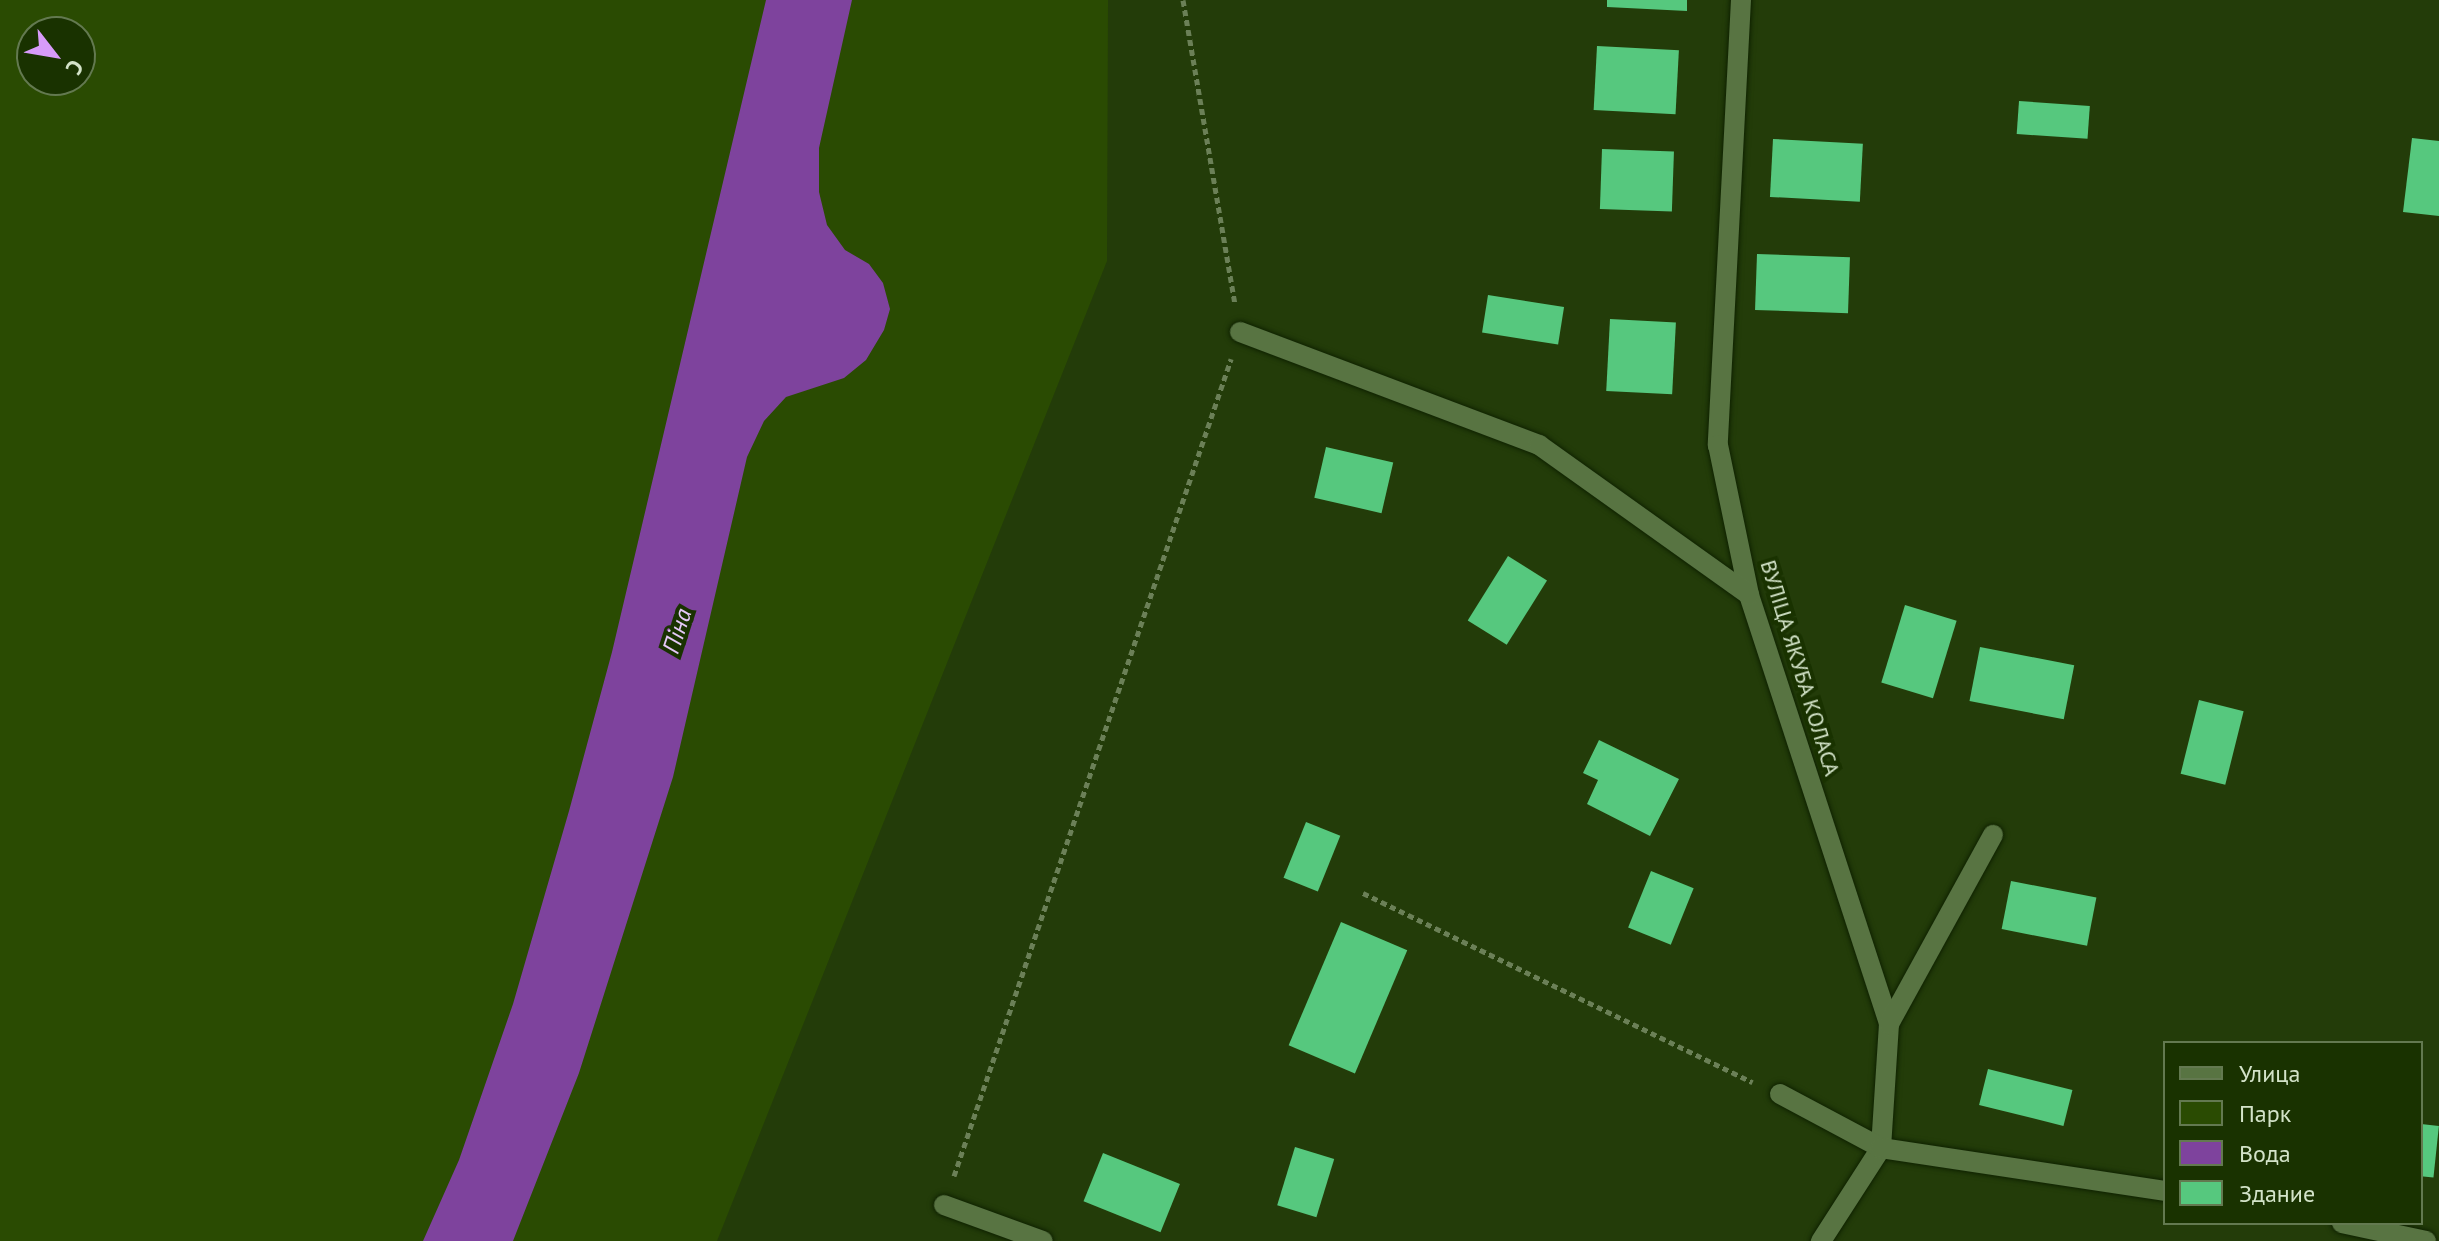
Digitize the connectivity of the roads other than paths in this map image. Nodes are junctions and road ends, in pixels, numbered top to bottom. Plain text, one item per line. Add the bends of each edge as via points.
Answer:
1 (1741, 0) edge
2 (1240, 332) road end
3 (1749, 595) junction
4 (1993, 835) dead end
5 (1889, 1024) junction
6 (1780, 1094) road end
7 (1881, 1148) junction
8 (2163, 1191) edge
9 (944, 1205) road end
10 (2351, 1225) edge
11 (1043, 1241) edge
12 (1821, 1241) edge
13 (2426, 1241) edge

1 - 3 street, ВУЛІЦА ЯКУБА КОЛАСА via 1718,445
2 - 3 street via 1539,445
3 - 5 street, ВУЛІЦА ЯКУБА КОЛАСА
4 - 5 street
5 - 7 street, ВУЛІЦА ЯКУБА КОЛАСА
6 - 7 street
7 - 8 street
7 - 12 street, ВУЛІЦА ЯКУБА КОЛАСА
9 - 11 street
10 - 13 street

